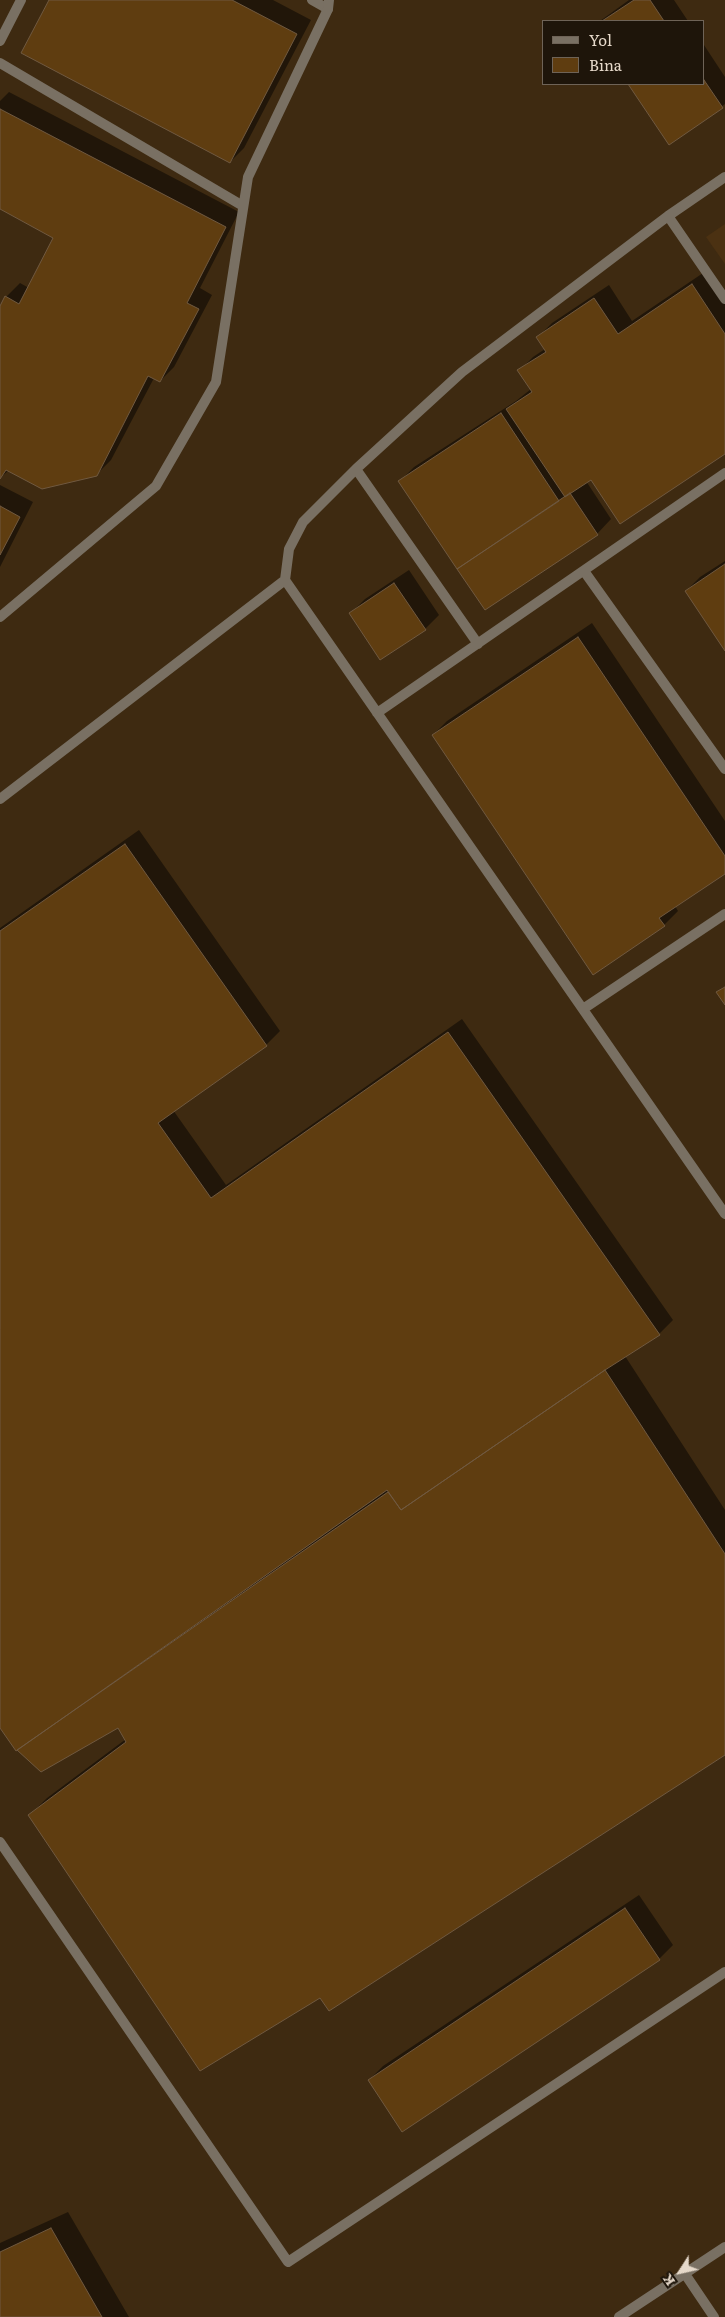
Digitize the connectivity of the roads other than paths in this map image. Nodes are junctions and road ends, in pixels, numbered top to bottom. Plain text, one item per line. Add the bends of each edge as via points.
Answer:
1 (21, 0) edge
2 (312, 0) edge
3 (328, 4) edge
4 (0, 41) edge
5 (0, 63) edge
6 (725, 177) edge
7 (244, 206) junction
8 (668, 216) junction
9 (725, 299) edge
10 (356, 469) junction
11 (725, 474) edge
12 (584, 570) junction
13 (285, 580) junction
14 (0, 617) edge
15 (478, 644) junction
16 (377, 713) junction
17 (725, 769) edge
18 (0, 800) edge
19 (725, 914) edge
20 (583, 1009) junction
21 (725, 1214) edge
22 (0, 1842) edge
23 (725, 1972) edge
24 (725, 2247) edge
25 (685, 2274) junction
26 (620, 2317) edge
27 (714, 2317) edge

1 - 4 street
2 - 3 street
3 - 7 street via 248,177
5 - 7 street
6 - 8 street
7 - 14 street via 216,382 156,486
8 - 9 street
8 - 10 street via 462,372
10 - 13 street via 303,522 289,549
10 - 15 street
11 - 12 street
12 - 15 street
12 - 17 street
13 - 16 street
13 - 18 street
15 - 16 street
16 - 20 street
19 - 20 street
20 - 21 street
22 - 23 street via 288,2262
24 - 25 street
25 - 26 street
25 - 27 street

